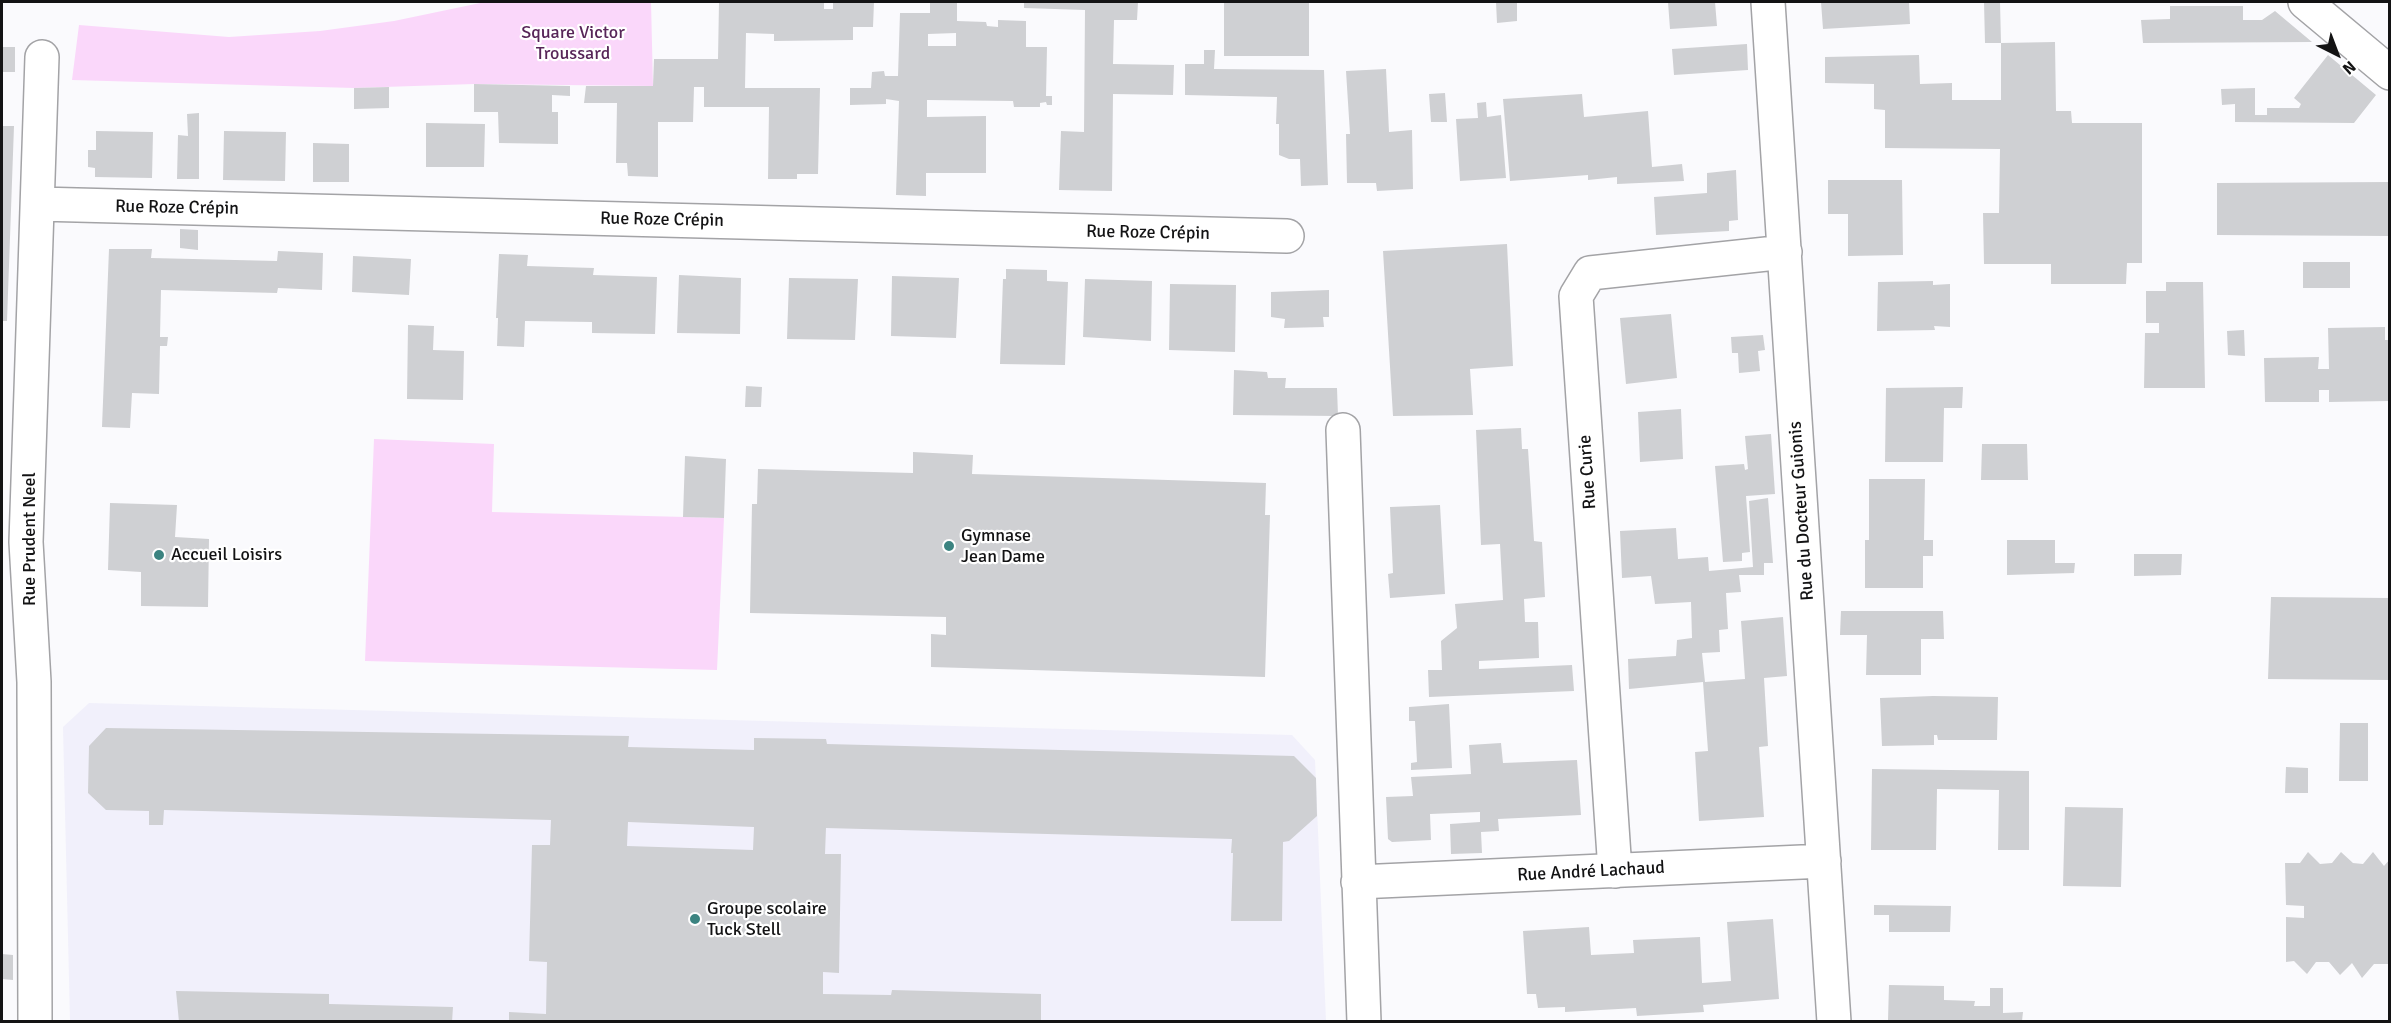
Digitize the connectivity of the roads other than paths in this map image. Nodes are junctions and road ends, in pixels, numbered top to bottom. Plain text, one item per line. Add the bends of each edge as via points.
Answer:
1 (1768, 2) edge
2 (2305, 2) edge
3 (42, 57) dead end
4 (2390, 73) edge
5 (38, 204) junction
6 (1287, 236) dead end
7 (1785, 252) junction
8 (1343, 430) dead end
9 (14, 541) edge
10 (1824, 861) junction
11 (1615, 871) junction
12 (1358, 882) junction
13 (35, 1022) edge
14 (1364, 1022) edge
15 (1834, 1022) edge

1 - 7 street, Rue du Docteur Guionis
2 - 4 street
3 - 5 street, Rue Prudent Neel
5 - 6 street, Rue Roze Crépin
5 - 9 street, Rue Prudent Neel
7 - 10 street, Rue du Docteur Guionis
7 - 11 street, Rue Curie via 1590,273 1576,296
8 - 12 street
9 - 13 street, Rue Prudent Neel via 34,682
10 - 11 street, Rue André Lachaud
10 - 15 street, Rue du Docteur Guionis
11 - 12 street, Rue André Lachaud
12 - 14 street

